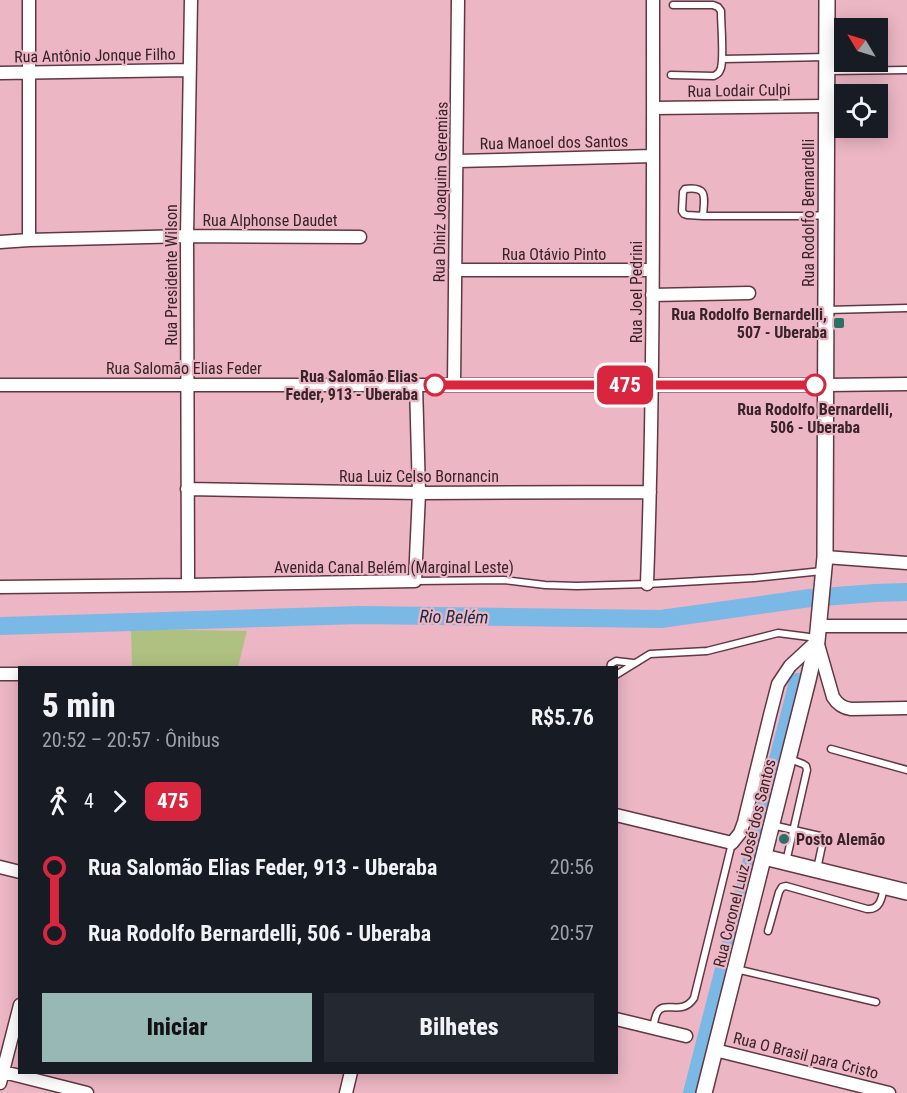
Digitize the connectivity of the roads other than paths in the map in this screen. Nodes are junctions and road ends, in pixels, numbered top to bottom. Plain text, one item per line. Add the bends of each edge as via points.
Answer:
1 (29, 0) edge
2 (191, 0) edge
3 (458, 0) edge
4 (653, 0) edge
5 (827, 0) edge
6 (673, 5) dead end
7 (722, 59) junction
8 (827, 64) junction
9 (190, 70) junction
10 (907, 70) edge
11 (29, 72) junction
12 (0, 73) edge
13 (671, 75) dead end
14 (826, 106) junction
15 (653, 108) junction
16 (653, 156) junction
17 (457, 161) junction
18 (826, 215) junction
19 (703, 216) junction
20 (187, 236) junction
21 (360, 237) dead end
22 (29, 240) junction
23 (0, 242) edge
24 (455, 270) junction
25 (652, 270) junction
26 (749, 293) dead end
27 (652, 295) junction
28 (907, 308) edge
29 (826, 310) junction
30 (907, 384) edge
31 (0, 385) edge
32 (187, 385) junction
33 (416, 385) junction
34 (454, 385) junction
35 (652, 385) junction
36 (826, 385) junction
37 (187, 489) junction
38 (650, 492) junction
39 (419, 493) junction
40 (907, 563) edge
41 (825, 564) junction
42 (415, 581) junction
43 (647, 584) junction
44 (188, 585) junction
45 (0, 587) edge
46 (907, 626) edge
47 (818, 630) junction
48 (633, 663) junction
49 (610, 666) edge
50 (0, 674) edge
51 (18, 674) edge
52 (618, 674) edge
53 (907, 708) edge
54 (831, 748) dead end
55 (788, 759) junction
56 (907, 770) edge
57 (618, 815) edge
58 (772, 825) junction
59 (794, 830) junction
60 (732, 843) junction
61 (764, 857) junction
62 (786, 862) junction
63 (0, 867) edge
64 (817, 870) junction
65 (18, 872) edge
66 (885, 887) junction
67 (907, 892) edge
68 (768, 931) dead end
69 (736, 969) junction
70 (876, 1002) dead end
71 (18, 1012) edge
72 (618, 1019) edge
73 (653, 1028) junction
74 (686, 1036) dead end
75 (715, 1050) junction
76 (351, 1074) edge
77 (1, 1075) edge
78 (858, 1089) edge
79 (87, 1093) edge
80 (346, 1093) edge
81 (705, 1093) edge
82 (889, 1093) edge

1 - 11 street
2 - 9 street, Rua Presidente Wilson
3 - 17 street, Rua Diniz Joaquim Geremias
4 - 15 street, Rua Joel Pedrini
5 - 8 street, Rua Rodolfo Bernardelli
6 - 7 lane via 718,7
7 - 8 lane
7 - 13 lane via 714,76
8 - 10 lane
8 - 14 street, Rua Rodolfo Bernardelli
9 - 11 street, Rua Antônio Jonque Filho
9 - 20 street, Rua Presidente Wilson
11 - 12 street, Rua Antônio Jonque Filho
11 - 22 street
14 - 15 street, Rua Lodair Culpi
14 - 18 street, Rua Rodolfo Bernardelli
15 - 16 street, Rua Joel Pedrini
16 - 17 street, Rua Manoel dos Santos
16 - 25 street, Rua Joel Pedrini
17 - 24 street, Rua Diniz Joaquim Geremias
18 - 19 lane
18 - 29 street, Rua Rodolfo Bernardelli
19 - 19 lane via 682,212 685,189 702,190
20 - 21 street, Rua Alphonse Daudet
20 - 22 street, Rua Alphonse Daudet
20 - 32 street, Rua Presidente Wilson
22 - 23 street, Rua Alphonse Daudet
24 - 25 street, Rua Otávio Pinto
24 - 34 street, Rua Diniz Joaquim Geremias
25 - 27 street, Rua Joel Pedrini
26 - 27 street
27 - 35 street, Rua Joel Pedrini
28 - 29 lane
29 - 36 street, Rua Rodolfo Bernardelli
30 - 36 street, Rua Salomão Elias Feder
31 - 32 street, Rua Salomão Elias Feder
32 - 33 street, Rua Salomão Elias Feder
32 - 37 street, Rua Presidente Wilson
33 - 34 street, Rua Salomão Elias Feder
33 - 39 street
34 - 35 street, Rua Salomão Elias Feder
35 - 36 street, Rua Salomão Elias Feder
35 - 38 street, Rua Joel Pedrini
36 - 41 street, Rua Rodolfo Bernardelli
37 - 39 street, Rua Luiz Celso Bornancin
37 - 44 street, Rua Presidente Wilson
38 - 39 street, Rua Luiz Celso Bornancin
38 - 43 street, Rua Joel Pedrini
39 - 42 street
40 - 41 street, Avenida Canal Belém (Marginal Leste)
41 - 43 lane, Avenida Canal Belém (Marginal Leste) via 754,578
41 - 47 street, Rua Rodolfo Bernardelli
42 - 43 lane, Avenida Canal Belém (Marginal Leste)
42 - 44 street, Avenida Canal Belém (Marginal Leste)
44 - 45 street, Avenida Canal Belém (Marginal Leste)
46 - 47 street
47 - 48 lane via 778,633 707,651 650,654
47 - 53 street via 837,703 851,709
47 - 55 street, Rua Coronel Luiz José dos Santos
47 - 60 street, Rua Coronel Luiz José dos Santos via 778,684 744,822
48 - 49 lane via 616,662
48 - 52 lane
50 - 51 street
54 - 56 lane
55 - 58 street, Rua Coronel Luiz José dos Santos
55 - 59 lane via 803,764 807,770
57 - 60 street
58 - 59 lane
58 - 61 street, Rua Coronel Luiz José dos Santos
59 - 62 lane
59 - 64 lane via 823,838
60 - 73 lane via 694,998 690,1005 658,1010
61 - 62 street
61 - 69 street, Rua Coronel Luiz José dos Santos
62 - 64 street
63 - 65 street
64 - 66 street
66 - 67 street
66 - 68 lane via 878,906 872,910 782,887
69 - 70 lane
69 - 75 street, Rua Coronel Luiz José dos Santos
71 - 77 street
72 - 73 street
73 - 74 street
75 - 78 street, Rua O Brasil para Cristo
75 - 81 street, Rua Coronel Luiz José dos Santos
76 - 80 street
77 - 79 street
78 - 82 street, Rua O Brasil para Cristo

